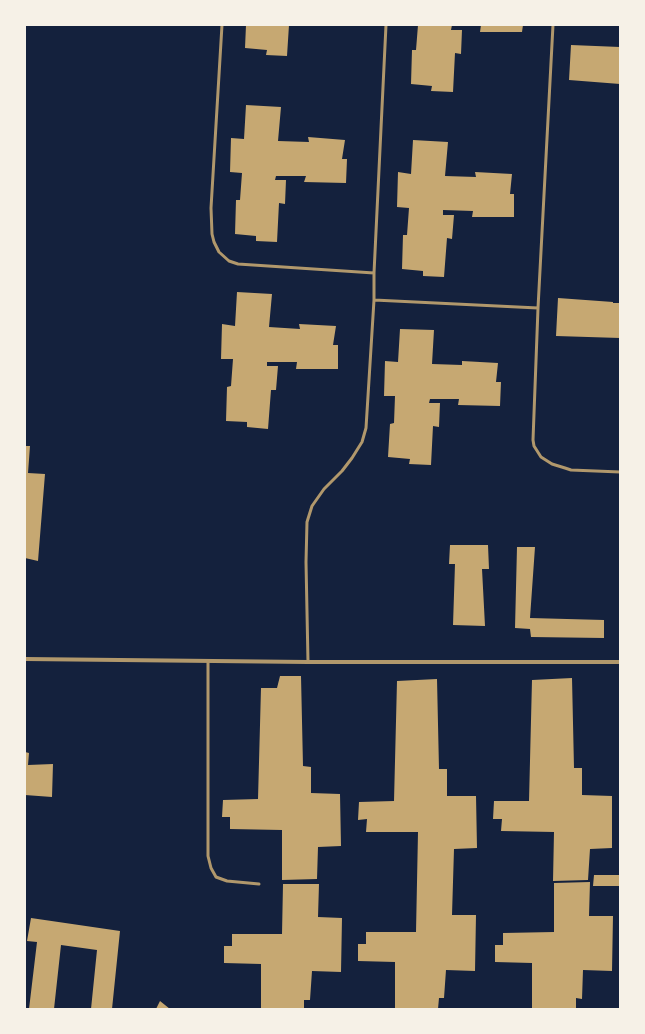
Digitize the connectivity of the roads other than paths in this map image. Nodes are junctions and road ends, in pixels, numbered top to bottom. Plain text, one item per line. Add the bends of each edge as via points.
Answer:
1 (222, 25) edge
2 (386, 25) edge
3 (553, 25) edge
4 (374, 273) junction
5 (374, 300) junction
6 (538, 308) junction
7 (620, 472) edge
8 (25, 659) edge
9 (208, 660) junction
10 (308, 662) junction
11 (620, 662) edge
12 (259, 884) dead end

1 - 4 lane via 211,208 212,234 219,252 229,261 238,264
2 - 4 lane
3 - 6 lane
4 - 5 lane
5 - 6 lane
5 - 10 lane via 366,428 362,442 312,506 307,522
6 - 7 lane via 534,446 541,457 552,464 571,470
8 - 9 street
9 - 10 street
9 - 12 lane via 208,856 216,877 227,881
10 - 11 street

